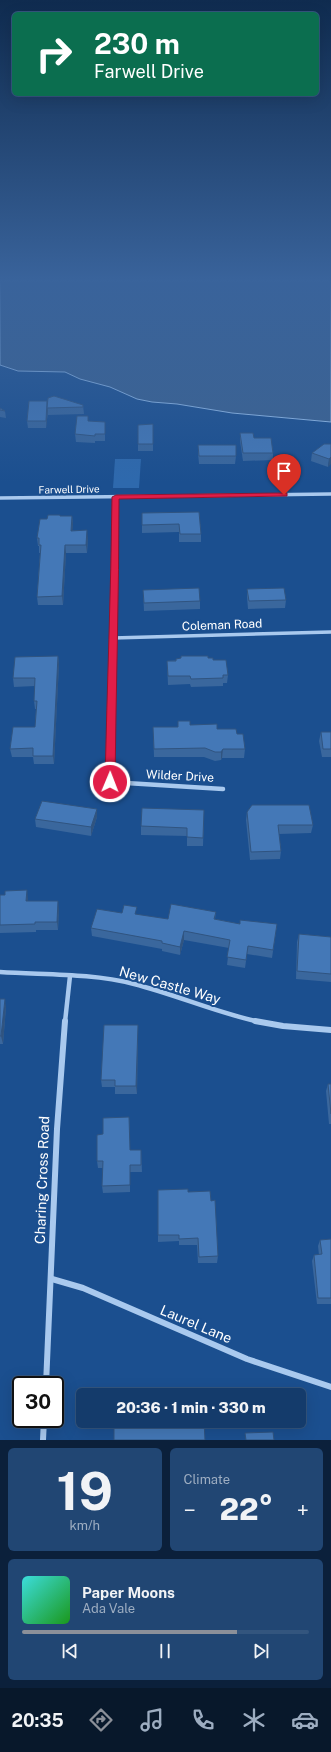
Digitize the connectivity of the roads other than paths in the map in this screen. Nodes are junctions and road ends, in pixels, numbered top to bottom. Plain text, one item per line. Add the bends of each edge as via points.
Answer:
1 (331, 494) edge
2 (116, 497) junction
3 (0, 498) edge
4 (331, 632) edge
5 (113, 638) junction
6 (223, 789) dead end
7 (0, 972) edge
8 (70, 976) junction
9 (331, 1030) edge
10 (52, 1279) junction
11 (47, 1376) edge
12 (331, 1387) edge
13 (44, 1428) edge
14 (43, 1440) edge

1 - 2 street, Farwell Drive
2 - 3 street, Farwell Drive
2 - 5 street, Wilder Drive
4 - 5 street, Coleman Road
5 - 6 street, Wilder Drive via 110,782
7 - 8 street, New Castle Way
8 - 9 street, New Castle Way via 103,978 134,984 236,1017 283,1026
8 - 10 street, Charing Cross Road via 64,1022 55,1153
10 - 11 street, Charing Cross Road
10 - 12 street, Laurel Lane via 83,1288 247,1359
13 - 14 street

